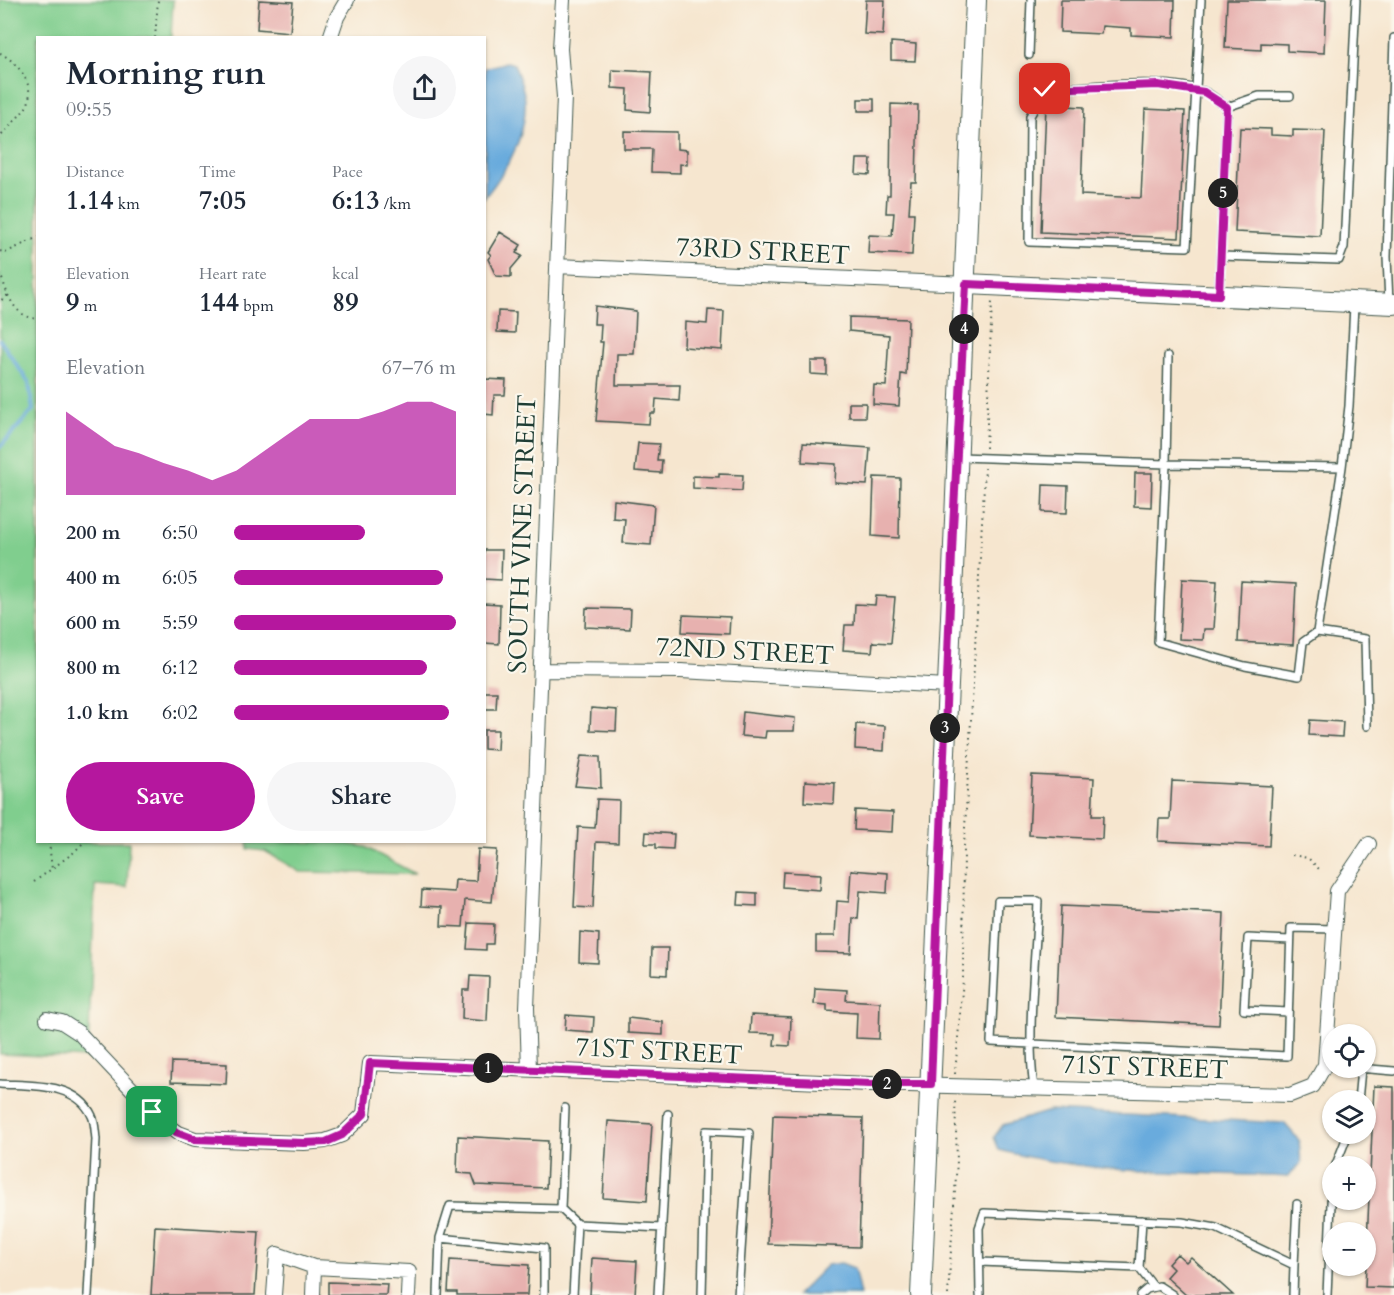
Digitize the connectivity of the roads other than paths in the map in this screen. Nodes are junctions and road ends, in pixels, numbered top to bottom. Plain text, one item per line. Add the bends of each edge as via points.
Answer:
1 (347, 0) edge
2 (562, 0) edge
3 (976, 0) edge
4 (1031, 0) edge
5 (1201, 0) edge
6 (1356, 0) edge
7 (331, 36) edge
8 (1394, 38) edge
9 (1029, 55) dead end
10 (1196, 90) junction
11 (1290, 96) dead end
12 (1227, 107) junction
13 (1221, 256) junction
14 (1391, 257) edge
15 (557, 266) junction
16 (966, 284) junction
17 (1219, 295) junction
18 (1354, 302) junction
19 (1391, 304) edge
20 (1168, 356) dead end
21 (957, 457) junction
22 (1166, 464) junction
23 (1342, 467) junction
24 (1317, 632) junction
25 (541, 670) junction
26 (946, 686) junction
27 (1367, 726) dead end
28 (1369, 844) dead end
29 (1335, 929) junction
30 (1290, 940) junction
31 (1288, 1012) junction
32 (47, 1019) dead end
33 (1329, 1024) edge
34 (1032, 1044) junction
35 (529, 1069) junction
36 (1376, 1070) edge
37 (1394, 1071) edge
38 (1322, 1072) edge
39 (0, 1084) edge
40 (931, 1084) junction
41 (1034, 1088) junction
42 (565, 1108) dead end
43 (668, 1114) dead end
44 (1297, 1204) dead end
45 (561, 1209) junction
46 (1331, 1210) edge
47 (1142, 1220) junction
48 (577, 1224) junction
49 (662, 1228) junction
50 (440, 1238) junction
51 (980, 1262) junction
52 (1294, 1265) junction
53 (315, 1267) junction
54 (1139, 1268) junction
55 (1153, 1286) junction
56 (88, 1295) edge
57 (274, 1295) edge
58 (313, 1295) edge
59 (408, 1295) edge
60 (438, 1295) edge
61 (544, 1295) edge
62 (573, 1295) edge
63 (658, 1295) edge
64 (702, 1295) edge
65 (738, 1295) edge
66 (921, 1295) edge
67 (980, 1295) edge
68 (1140, 1295) edge
69 (1173, 1295) edge
70 (1293, 1295) edge
71 (1327, 1295) edge

1 - 7 street
2 - 15 street, SOUTH VINE STREET via 560,49 564,97
3 - 16 street
4 - 9 lane
5 - 10 lane
6 - 13 lane via 1344,247 1339,260
8 - 14 lane
10 - 10 lane via 1187,247 1029,242 1030,116 1045,89 1158,85
10 - 12 lane
11 - 12 lane via 1259,96
12 - 13 lane
13 - 17 lane
14 - 19 lane
15 - 16 street, 73RD STREET
15 - 25 street, SOUTH VINE STREET
16 - 17 street
16 - 21 street
17 - 18 street
18 - 19 street
18 - 23 lane
20 - 22 lane
21 - 22 lane
21 - 26 street
22 - 23 lane
22 - 24 lane via 1158,642 1299,676 1303,642
23 - 24 lane
24 - 27 lane via 1365,639
25 - 26 street, 72ND STREET via 681,671
25 - 35 street, SOUTH VINE STREET via 527,1008
26 - 40 street
28 - 29 street, 71ST STREET via 1337,891
29 - 30 lane via 1291,928
29 - 33 street, 71ST STREET
30 - 31 lane
30 - 31 lane via 1248,938 1244,1010
31 - 34 lane via 1287,1056
32 - 35 street, 71ST STREET via 71,1027 164,1123 195,1139 326,1142 342,1135 364,1114 370,1063
34 - 34 lane via 991,1042 999,901 1038,901
34 - 41 lane
35 - 40 street, 71ST STREET
36 - 37 lane
38 - 41 street, 71ST STREET via 1313,1086 1280,1096
39 - 56 lane via 65,1090 84,1103 93,1117 96,1139
40 - 41 street, 71ST STREET
40 - 66 street
42 - 45 lane
43 - 49 lane
44 - 52 lane
45 - 48 lane
45 - 50 lane via 450,1206
46 - 71 lane
47 - 51 lane via 984,1213 979,1228
47 - 52 lane via 1216,1228
47 - 54 lane
48 - 49 lane
48 - 62 lane
49 - 63 lane
50 - 60 lane
50 - 61 lane via 544,1248
51 - 54 lane
51 - 67 lane
52 - 70 lane
53 - 57 street via 277,1254
53 - 58 street
53 - 59 street via 409,1272
54 - 55 lane
55 - 68 lane
55 - 69 lane via 1165,1288
64 - 65 lane via 706,1131 749,1133

